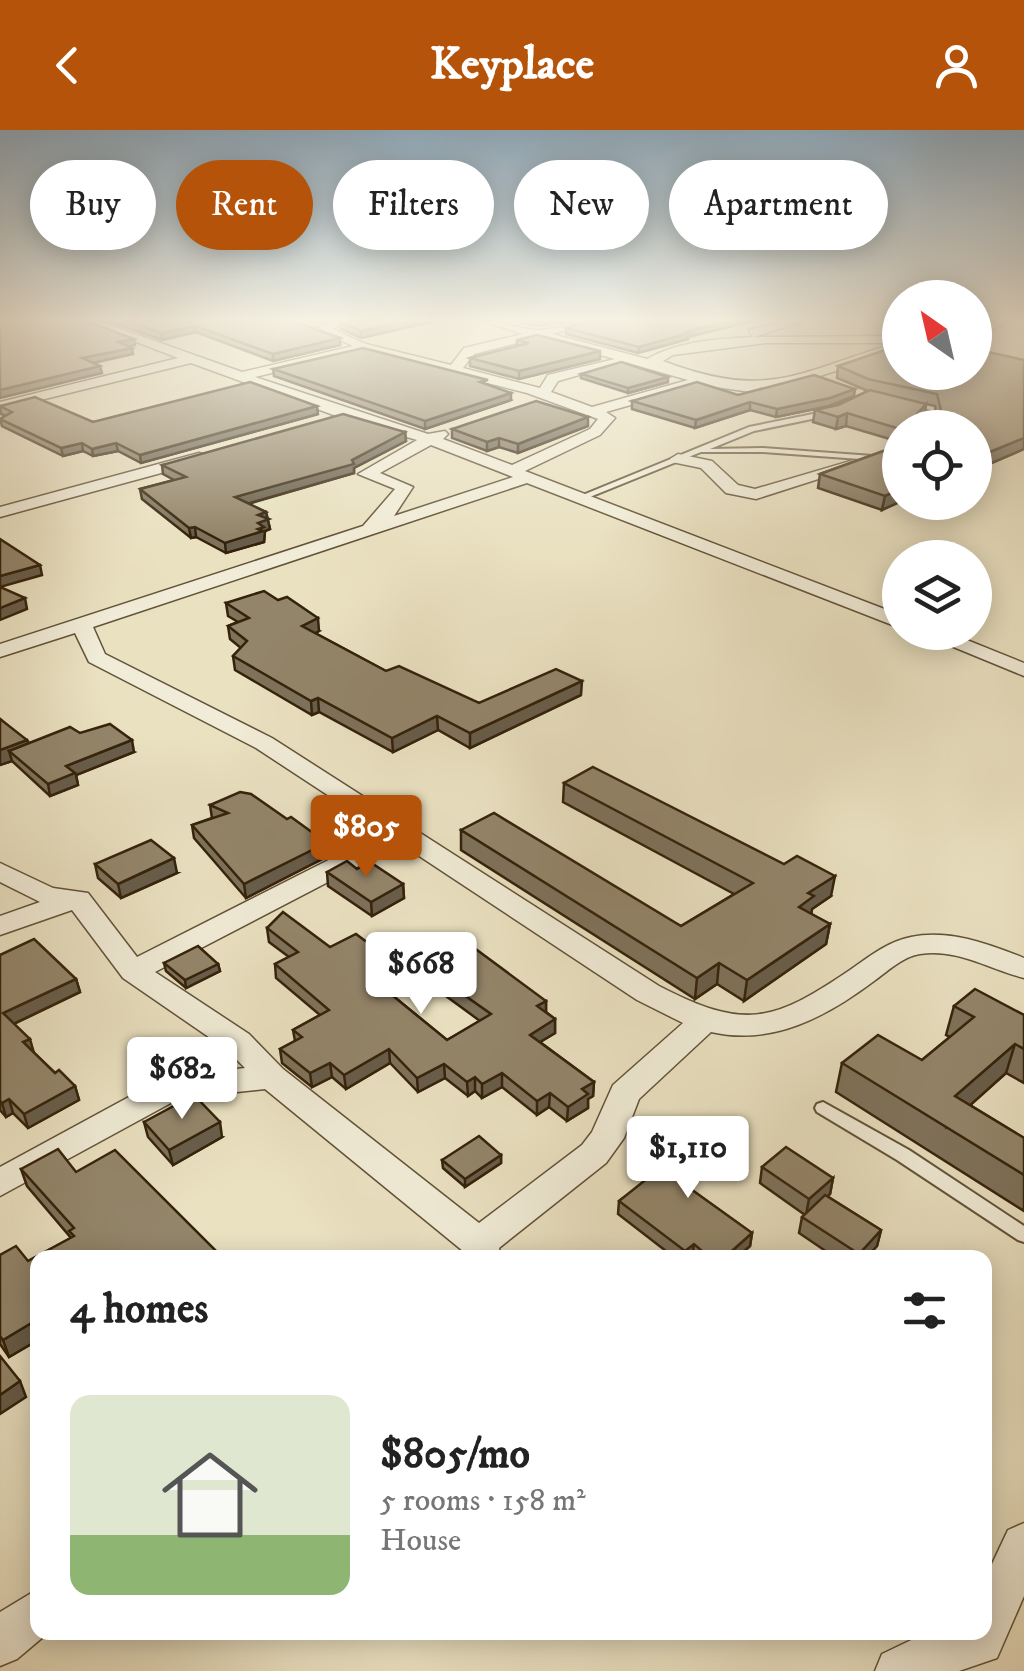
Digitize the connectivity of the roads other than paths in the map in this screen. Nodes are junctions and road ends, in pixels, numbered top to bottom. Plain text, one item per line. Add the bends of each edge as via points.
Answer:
1 (56, 392) edge
2 (285, 392) edge
3 (535, 392) edge
4 (547, 392) edge
5 (663, 392) edge
6 (546, 395) junction
7 (898, 404) edge
8 (0, 406) edge
9 (520, 407) edge
10 (844, 409) edge
11 (922, 410) edge
12 (594, 411) junction
13 (344, 414) junction
14 (311, 425) edge
15 (455, 430) edge
16 (427, 438) junction
17 (696, 451) junction
18 (209, 455) edge
19 (882, 455) edge
20 (874, 458) junction
21 (678, 460) junction
22 (520, 475) junction
23 (577, 499) junction
24 (0, 512) edge
25 (364, 532) junction
26 (882, 615) edge
27 (81, 624) junction
28 (973, 650) edge
29 (0, 652) edge
30 (1024, 670) edge
31 (404, 832) junction
32 (0, 871) edge
33 (78, 899) junction
34 (0, 926) edge
35 (1024, 969) edge
36 (133, 970) junction
37 (703, 1022) junction
38 (238, 1042) junction
39 (272, 1077) junction
40 (174, 1086) junction
41 (823, 1108) dead end
42 (0, 1183) edge
43 (1024, 1235) edge
44 (481, 1250) edge
45 (1024, 1545) edge
46 (992, 1614) edge
47 (30, 1618) edge
48 (0, 1642) edge
49 (978, 1644) edge
50 (900, 1671) edge

1 - 8 street
2 - 13 street
3 - 6 street
4 - 6 street
5 - 12 street
6 - 9 street
6 - 12 street
7 - 11 lane
10 - 17 lane via 752,429
12 - 22 street via 608,418 602,428
13 - 14 street
13 - 16 street
15 - 16 street
16 - 22 street
16 - 25 street via 366,474 404,487 386,515
17 - 20 lane
17 - 21 lane
18 - 24 street
19 - 20 lane
20 - 21 street via 756,494 732,489 706,464
21 - 23 lane
22 - 23 street
22 - 25 street
23 - 26 street
25 - 27 street
27 - 29 street
27 - 31 street via 96,658 264,743
28 - 30 street
31 - 36 street
31 - 37 street via 648,993
32 - 33 street via 47,896
33 - 34 street
33 - 36 street
35 - 37 street via 956,947 912,946 784,1021 738,1029
36 - 38 street
37 - 44 street via 625,1092 594,1154
38 - 39 street
38 - 40 street
39 - 40 street
39 - 44 street
40 - 42 street
41 - 43 lane
45 - 46 street
47 - 48 street
49 - 50 street via 919,1658

